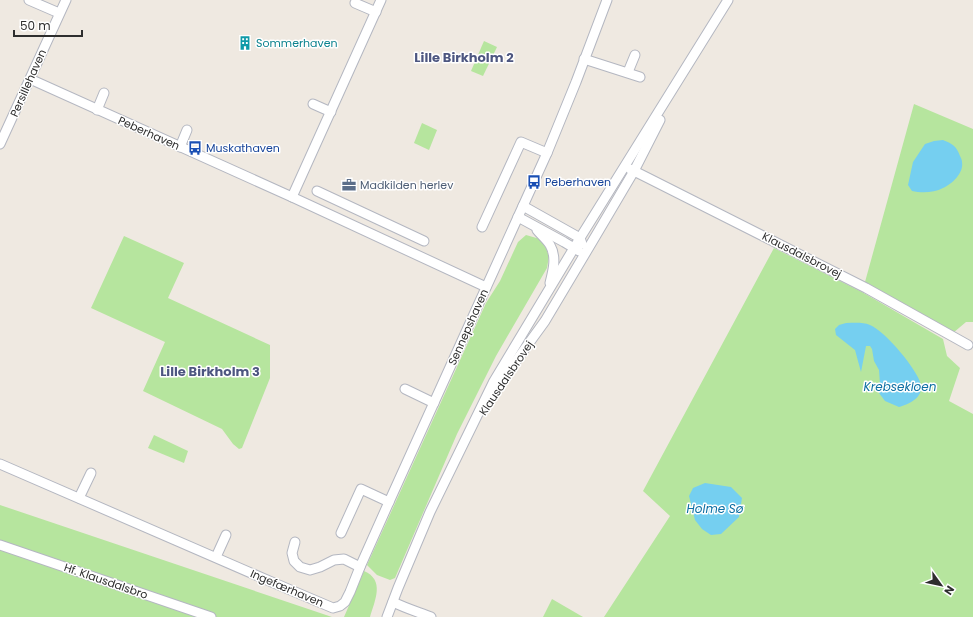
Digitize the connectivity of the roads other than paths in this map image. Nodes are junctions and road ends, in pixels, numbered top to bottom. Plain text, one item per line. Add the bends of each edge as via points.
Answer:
1 (29, 0) edge
2 (66, 0) edge
3 (381, 0) edge
4 (607, 0) edge
5 (728, 0) edge
6 (355, 3) dead end
7 (376, 12) junction
8 (59, 14) junction
9 (634, 55) dead end
10 (584, 59) junction
11 (691, 60) junction
12 (628, 72) junction
13 (640, 76) dead end
14 (30, 79) junction
15 (104, 93) dead end
16 (313, 104) dead end
17 (97, 110) junction
18 (331, 112) junction
19 (187, 130) dead end
20 (0, 144) edge
21 (180, 147) junction
22 (547, 153) junction
23 (625, 167) junction
24 (634, 171) junction
25 (317, 191) dead end
26 (292, 197) junction
27 (523, 206) junction
28 (518, 217) junction
29 (532, 225) junction
30 (482, 227) dead end
31 (400, 229) junction
32 (580, 238) junction
33 (424, 241) dead end
34 (393, 244) junction
35 (574, 248) junction
36 (585, 255) junction
37 (486, 287) junction
38 (549, 290) junction
39 (968, 345) dead end
40 (405, 389) dead end
41 (434, 403) junction
42 (465, 441) junction
43 (0, 464) edge
44 (90, 473) dead end
45 (79, 498) junction
46 (389, 502) junction
47 (341, 533) dead end
48 (226, 535) dead end
49 (295, 542) dead end
50 (0, 545) edge
51 (216, 557) junction
52 (360, 566) junction
53 (392, 602) junction
54 (211, 617) edge
55 (387, 617) edge
56 (431, 617) edge

1 - 8 street
2 - 8 street, Persillehaven
3 - 7 street
4 - 10 street, Sennepshaven
5 - 11 street, Klausdalsbrovej
6 - 7 street
7 - 18 street
8 - 14 street, Persillehaven
9 - 12 street
10 - 12 street
10 - 22 street, Sennepshaven
11 - 23 street, Klausdalsbrovej
11 - 24 street, Klausdalsbrovej
12 - 13 street
14 - 17 street, Peberhaven
14 - 20 street, Persillehaven
15 - 17 street
16 - 18 street
17 - 21 street, Peberhaven
18 - 26 street
19 - 21 street
21 - 26 street, Peberhaven
22 - 27 street, Sennepshaven
22 - 30 street via 521,142
23 - 24 street, Klausdalsbrovej
23 - 32 street, Klausdalsbrovej
24 - 36 street, Klausdalsbrovej
24 - 39 street, Klausdalsbrovej via 866,288
25 - 31 street
26 - 34 street, Peberhaven
27 - 28 street, Sennepshaven
27 - 32 street
28 - 29 street
28 - 37 street, Sennepshaven
29 - 35 street
29 - 38 street via 550,245 554,256
31 - 33 street
31 - 34 street
32 - 35 street, Klausdalsbrovej
32 - 36 street
34 - 37 street, Peberhaven
35 - 36 street
35 - 38 street, Klausdalsbrovej
36 - 42 street, Klausdalsbrovej via 545,321 505,376
37 - 41 street, Sennepshaven
38 - 42 street, Klausdalsbrovej via 494,381
40 - 41 street
41 - 46 street, Sennepshaven
42 - 53 street, Klausdalsbrovej via 430,512
43 - 45 street, Ingefærhaven
44 - 45 street
45 - 51 street, Ingefærhaven
46 - 47 street via 361,488
46 - 52 street, Sennepshaven
48 - 51 street
49 - 52 street via 292,553 294,561 310,570 334,560 344,559
50 - 54 street, Hf. Klausdalsbro
51 - 52 street, Ingefærhaven via 333,608 345,602
53 - 55 street, Klausdalsbrovej
53 - 56 street

